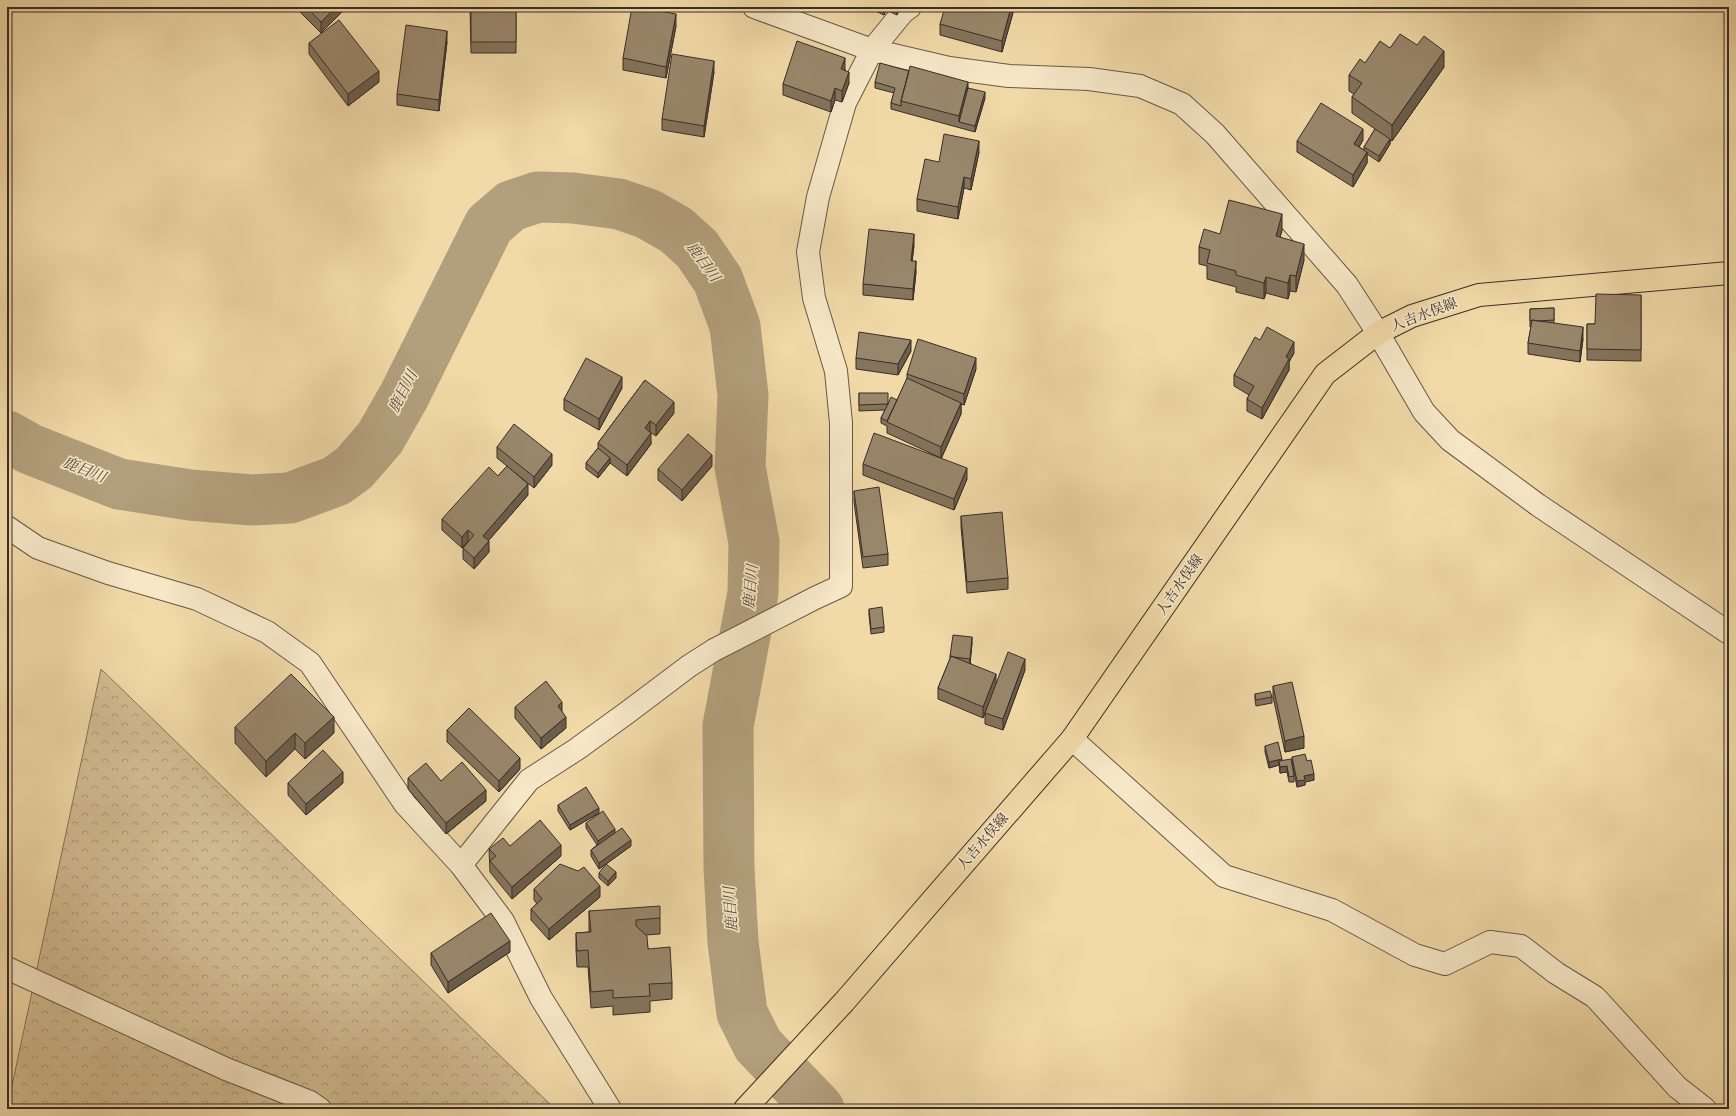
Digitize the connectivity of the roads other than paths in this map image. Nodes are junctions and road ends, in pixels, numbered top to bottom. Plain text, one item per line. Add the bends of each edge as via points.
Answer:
1 (754, 7) edge
2 (910, 7) edge
3 (872, 50) junction
4 (1729, 273) edge
5 (1378, 333) junction
6 (7, 527) edge
7 (1729, 633) edge
8 (1072, 739) junction
9 (461, 865) junction
10 (7, 968) edge
11 (320, 1109) edge
12 (610, 1109) edge
13 (745, 1109) edge
14 (1704, 1109) edge

1 - 3 street
2 - 3 street
3 - 5 street via 949,68 1009,76 1089,79 1140,86 1182,104 1215,134 1347,285
3 - 9 street via 845,103 818,197 808,252 814,298 836,371 841,423 841,586 714,650 530,780
4 - 5 main road, 人吉水俣線 via 1479,295 1412,316
5 - 7 street via 1424,412 1450,440 1538,506
5 - 8 main road, 人吉水俣線 via 1325,374
6 - 9 street via 38,548 108,573 197,599 267,632 310,663 405,804
8 - 13 main road, 人吉水俣線 via 844,1002
8 - 14 street via 1224,876 1332,910 1415,955 1445,964 1490,942 1521,946 1556,973 1595,997 1677,1087
9 - 12 street via 503,921 541,998
10 - 11 street via 226,1069 310,1102

